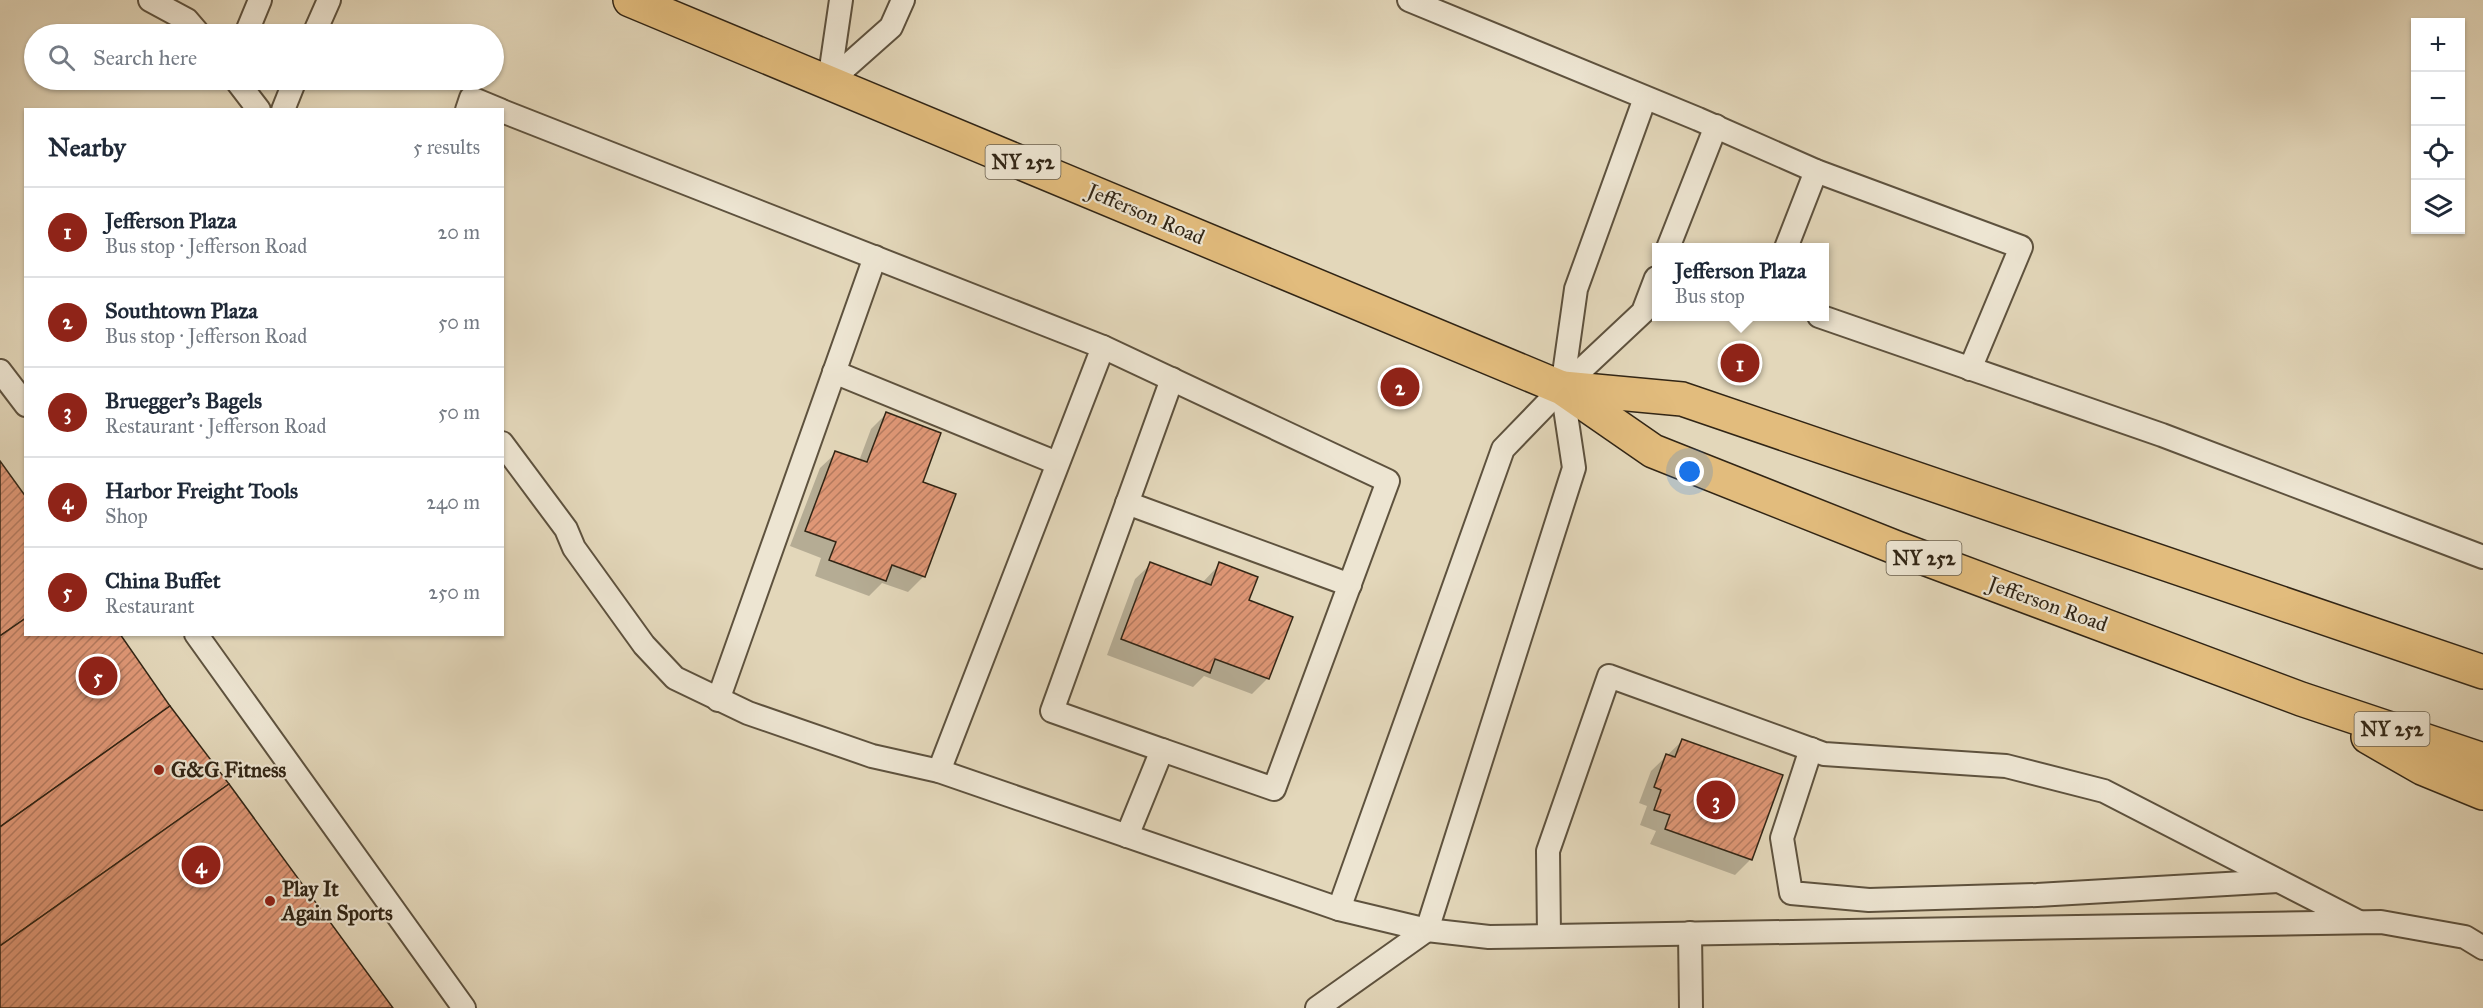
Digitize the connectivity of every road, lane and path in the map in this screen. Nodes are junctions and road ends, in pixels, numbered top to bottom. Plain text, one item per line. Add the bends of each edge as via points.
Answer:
1 (150, 0) edge
2 (260, 0) edge
3 (328, 0) edge
4 (630, 0) edge
5 (841, 0) edge
6 (903, 0) edge
7 (1408, 0) edge
8 (190, 24) edge
9 (250, 24) edge
10 (318, 24) edge
11 (829, 81) junction
12 (244, 90) edge
13 (291, 90) edge
14 (1646, 98) junction
15 (258, 108) edge
16 (283, 108) edge
17 (468, 108) edge
18 (496, 108) edge
19 (504, 111) edge
20 (1716, 126) junction
21 (1816, 171) junction
22 (1670, 243) edge
23 (1788, 243) edge
24 (875, 257) junction
25 (1652, 289) edge
26 (1829, 320) edge
27 (1103, 347) junction
28 (1970, 369) junction
29 (0, 371) edge
30 (834, 372) junction
31 (1172, 379) junction
32 (1562, 388) junction
33 (24, 402) edge
34 (504, 446) edge
35 (1057, 463) junction
36 (1127, 503) junction
37 (2483, 557) edge
38 (1350, 585) junction
39 (197, 636) edge
40 (2483, 672) edge
41 (2301, 699) junction
42 (718, 700) junction
43 (1811, 749) junction
44 (1162, 750) junction
45 (2483, 760) edge
46 (939, 771) junction
47 (2483, 793) edge
48 (1127, 836) junction
49 (2279, 881) junction
50 (1339, 909) junction
51 (2359, 923) junction
52 (1427, 930) junction
53 (1690, 933) junction
54 (1549, 935) junction
55 (2483, 948) edge
56 (464, 1008) edge
57 (1317, 1008) edge
58 (1691, 1008) edge

1 - 8 lane
2 - 9 lane
3 - 10 lane
4 - 11 main road, Jefferson Road / NY 252
5 - 11 lane
6 - 11 lane via 891,27
7 - 14 lane
11 - 32 main road, Jefferson Road / NY 252
12 - 15 lane
13 - 16 lane
14 - 20 lane
14 - 32 lane via 1576,289
17 - 18 lane via 471,98
19 - 24 lane
20 - 21 lane
20 - 22 lane
21 - 23 lane
21 - 28 lane via 2021,247
24 - 27 lane
24 - 30 lane
25 - 32 lane via 1643,312
26 - 28 lane
27 - 31 lane
27 - 35 lane
28 - 37 lane via 2162,435
29 - 33 lane
30 - 35 lane
30 - 42 lane
31 - 36 lane
31 - 38 lane via 1388,481
32 - 40 main road, Jefferson Road / NY 252 via 1682,399
32 - 41 main road, Jefferson Road / NY 252 via 1653,451 1897,548
32 - 50 lane via 1503,449
32 - 52 lane via 1574,468
34 - 42 lane via 644,645 675,678
35 - 46 lane
36 - 38 lane
36 - 44 lane via 1052,711
38 - 44 lane via 1274,789
39 - 56 lane
41 - 45 main road, Jefferson Road / NY 252
41 - 47 main road via 2422,768
42 - 46 lane via 872,756
43 - 49 lane via 2006,766 2104,791
43 - 49 lane via 1782,838 1791,892 1869,900
43 - 54 lane via 1609,676 1548,851
44 - 48 lane
46 - 48 lane
48 - 50 lane
49 - 51 lane
50 - 52 lane
51 - 53 lane
51 - 55 lane via 2422,928 2465,937
52 - 54 lane via 1490,937
52 - 57 lane
53 - 54 lane
53 - 58 lane

